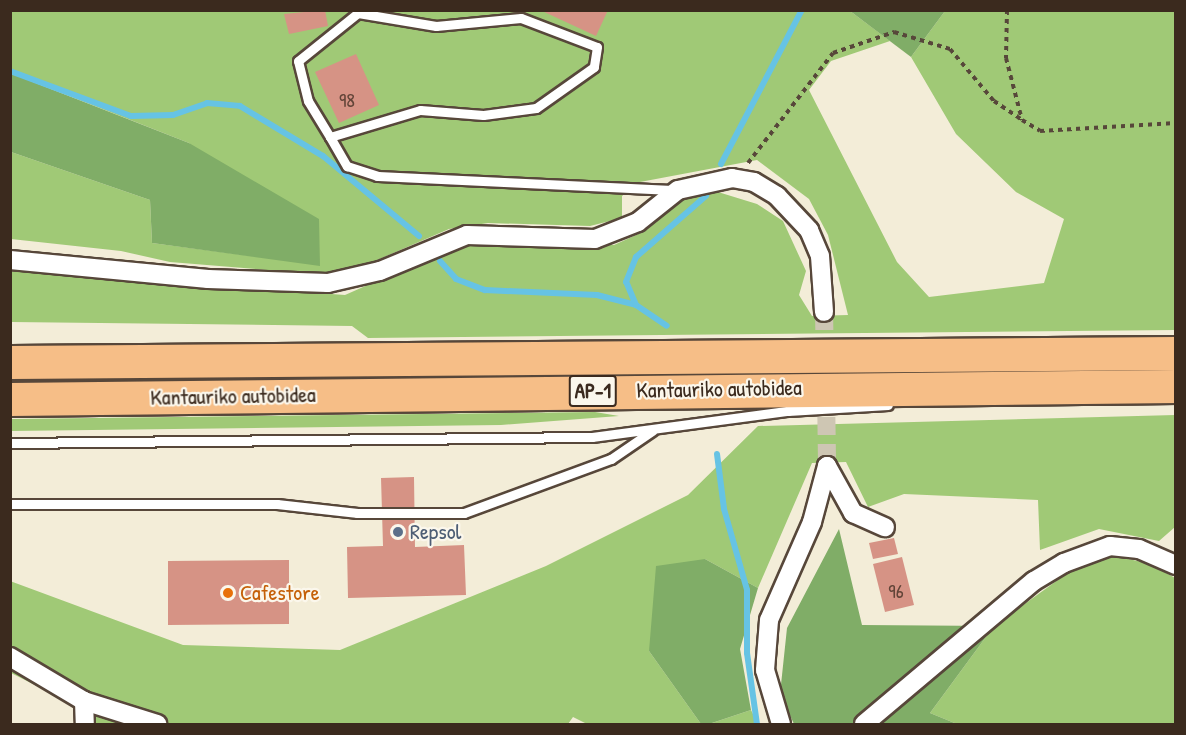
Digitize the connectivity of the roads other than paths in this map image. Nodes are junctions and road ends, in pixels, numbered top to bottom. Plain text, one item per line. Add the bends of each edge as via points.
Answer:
1 (330, 137) junction
2 (678, 190) junction
3 (10, 260) edge
4 (825, 312) tunnel mouth
5 (1176, 353) edge
6 (19, 360) edge
7 (1176, 386) edge
8 (10, 399) edge
9 (903, 404) dead end
10 (656, 429) junction
11 (10, 443) edge
12 (10, 504) edge
13 (885, 527) dead end
14 (1176, 565) edge
15 (10, 657) edge
16 (84, 701) junction
17 (85, 724) edge
18 (157, 724) edge
19 (781, 724) edge
20 (864, 724) edge

1 - 1 lane via 420,110 483,115 536,108 594,67 597,47 521,18 436,26 358,13 298,61 308,101
1 - 2 lane via 347,166 377,176
2 - 3 street via 638,222 595,239 467,235 380,271 328,283 208,279
2 - 4 street via 703,181 740,180 777,196 808,230 820,256
5 - 6 highway, Kantauriko autobidea / AP-1
7 - 8 highway, Kantauriko autobidea / AP-1
9 - 10 lane via 788,411
10 - 11 lane via 592,437
10 - 12 lane via 611,459 464,513 357,513 277,504
13 - 19 street via 853,513 827,466 812,522 769,620 765,670
14 - 20 street via 1139,549 1110,546 1064,564 1034,581
15 - 16 street
16 - 17 street
16 - 18 street

